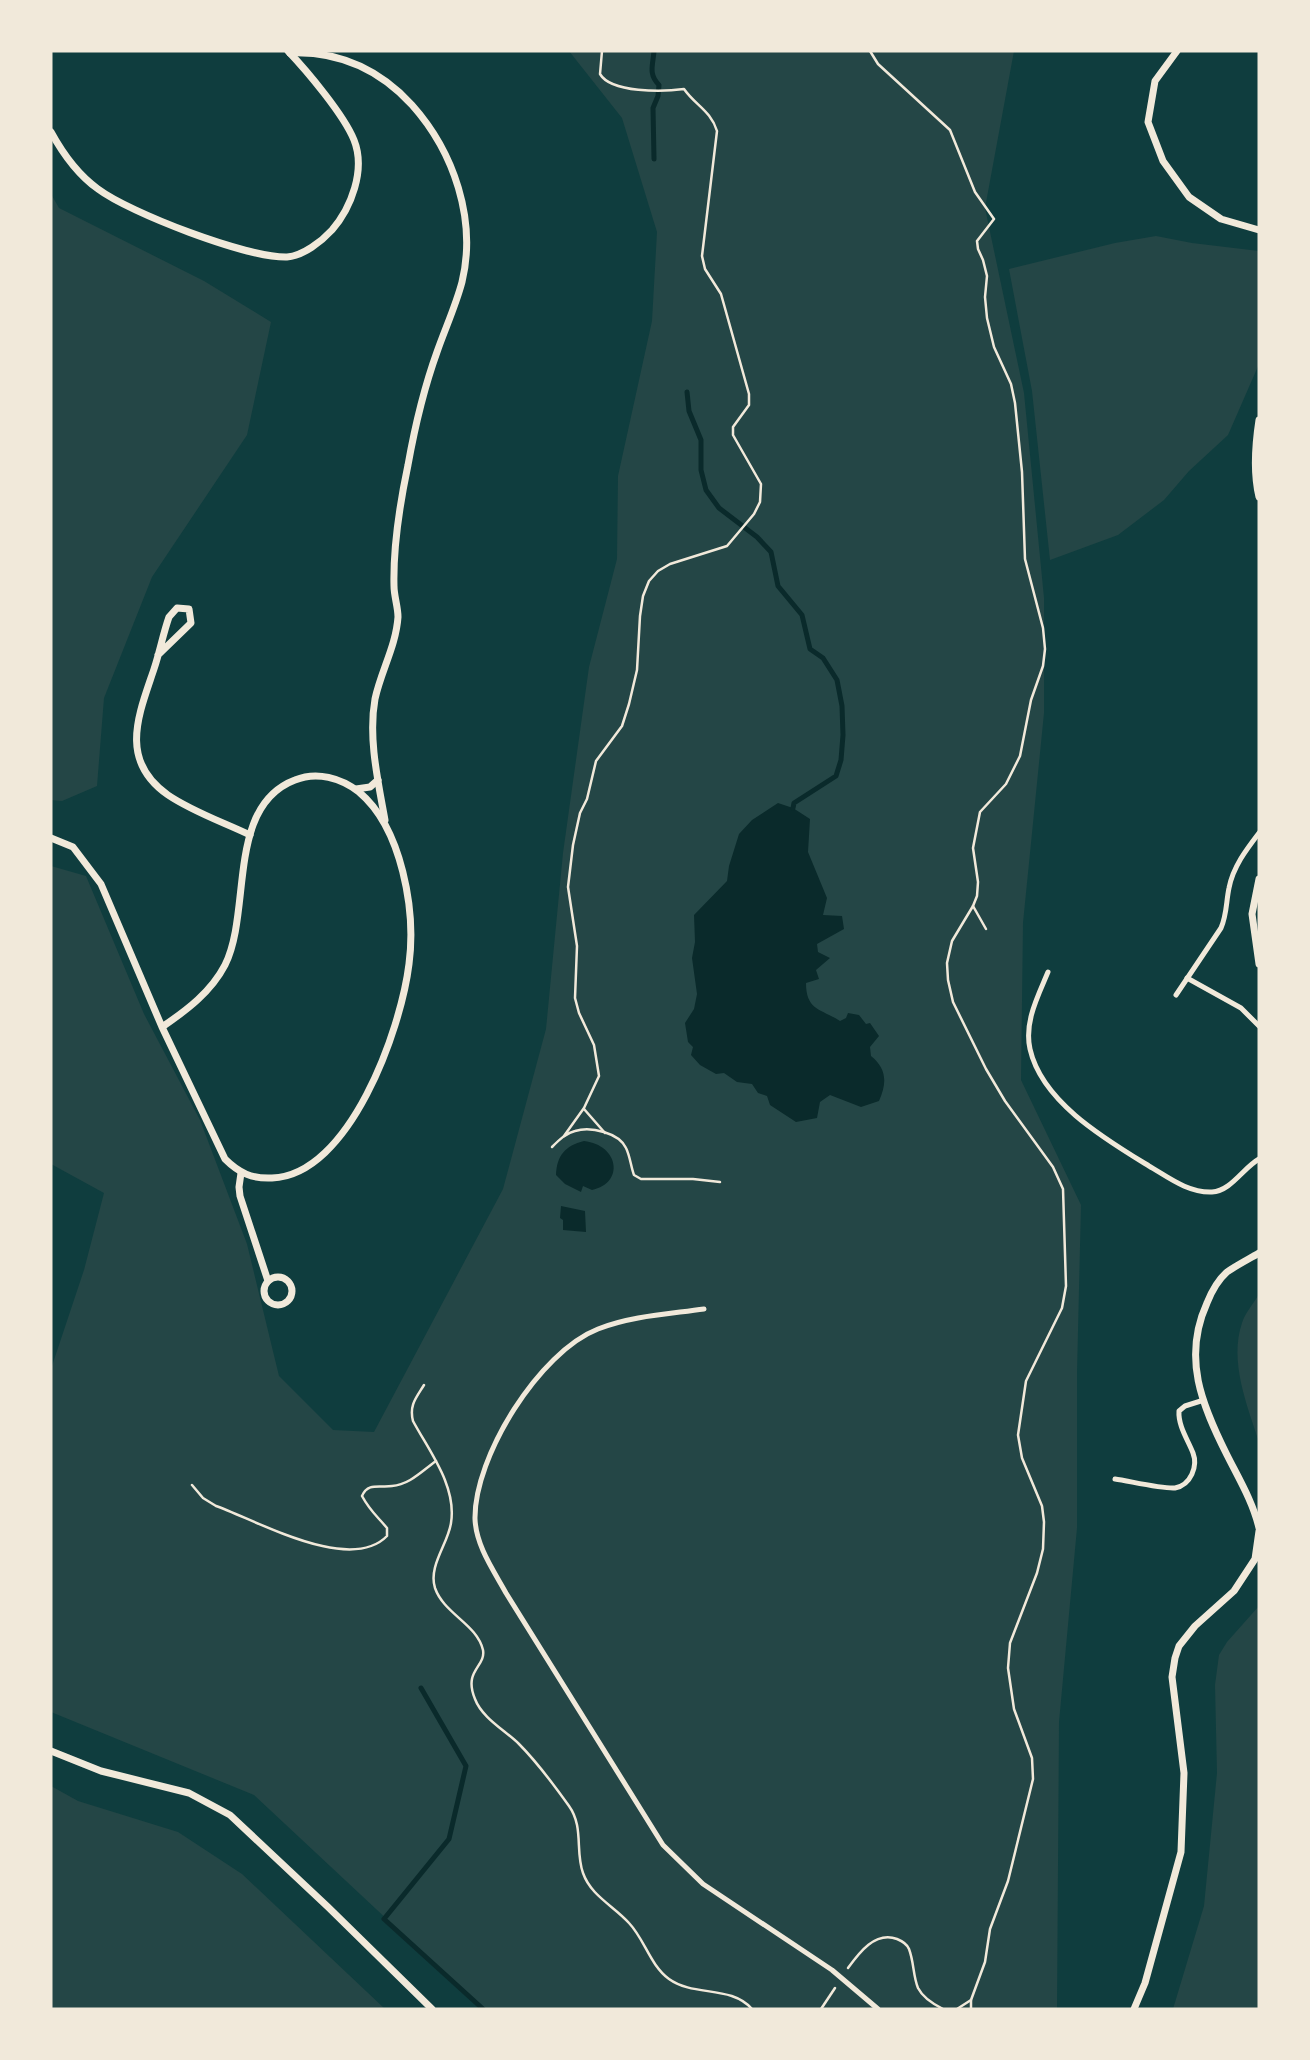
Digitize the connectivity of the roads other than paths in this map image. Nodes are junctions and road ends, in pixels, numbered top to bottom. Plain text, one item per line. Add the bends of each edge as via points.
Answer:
1 (1177, 51) edge
2 (289, 52) edge
3 (51, 132) edge
4 (1259, 230) edge
5 (1259, 421) edge
6 (1259, 497) edge
7 (158, 655) junction
8 (378, 780) junction
9 (355, 789) junction
10 (386, 824) junction
11 (1259, 833) edge
12 (250, 835) junction
13 (51, 838) edge
14 (1259, 879) edge
15 (1259, 964) edge
16 (1048, 972) dead end
17 (1188, 978) junction
18 (1176, 995) dead end
19 (1259, 1026) edge
20 (162, 1027) junction
21 (1259, 1159) edge
22 (241, 1173) junction
23 (1259, 1253) edge
24 (268, 1281) junction
25 (704, 1309) dead end
26 (1204, 1400) junction
27 (1115, 1479) dead end
28 (1259, 1529) edge
29 (51, 1751) edge
30 (432, 2009) edge
31 (878, 2009) edge
32 (1134, 2009) edge

1 - 4 street via 1155,81 1148,122 1163,161 1189,197 1221,219
2 - 3 street via 333,106 354,141 357,166 352,194 338,222 316,243 288,257 242,250 121,203 86,180
2 - 8 street via 352,61 407,100 445,153 464,216 462,283 426,385 405,478 394,586 398,615 375,700
5 - 6 street via 1255,479
7 - 7 street via 191,623 189,609 172,610
7 - 12 street via 137,719 136,741 142,762 167,794
8 - 9 street via 370,787
8 - 10 street
9 - 10 street
9 - 12 street via 329,777 297,779 264,803
10 - 22 street via 403,878 410,949 400,1004 377,1072 345,1129 316,1162 279,1178
11 - 17 lane via 1236,867 1221,928
12 - 20 street via 226,963 206,992
13 - 20 street via 73,847 101,884
14 - 15 street via 1252,915
16 - 21 lane via 1030,1019 1029,1046 1049,1088 1080,1121 1187,1188 1215,1192
17 - 18 lane
17 - 19 lane via 1241,1008
20 - 22 street via 218,1149
22 - 24 street via 240,1196
23 - 26 street via 1227,1273 1197,1324 1195,1371
24 - 24 street via 264,1292 268,1302 279,1306 289,1300 289,1283 279,1277
25 - 31 lane via 597,1329 562,1352 529,1386 500,1434 480,1482 475,1521 485,1556 663,1845 703,1884 842,1977
26 - 27 lane via 1179,1411 1178,1419 1195,1456 1190,1479 1175,1488
26 - 28 street
28 - 32 street via 1255,1559 1234,1591 1195,1626 1175,1658 1172,1677 1184,1773 1181,1852
29 - 30 street via 101,1771 189,1793 230,1815

